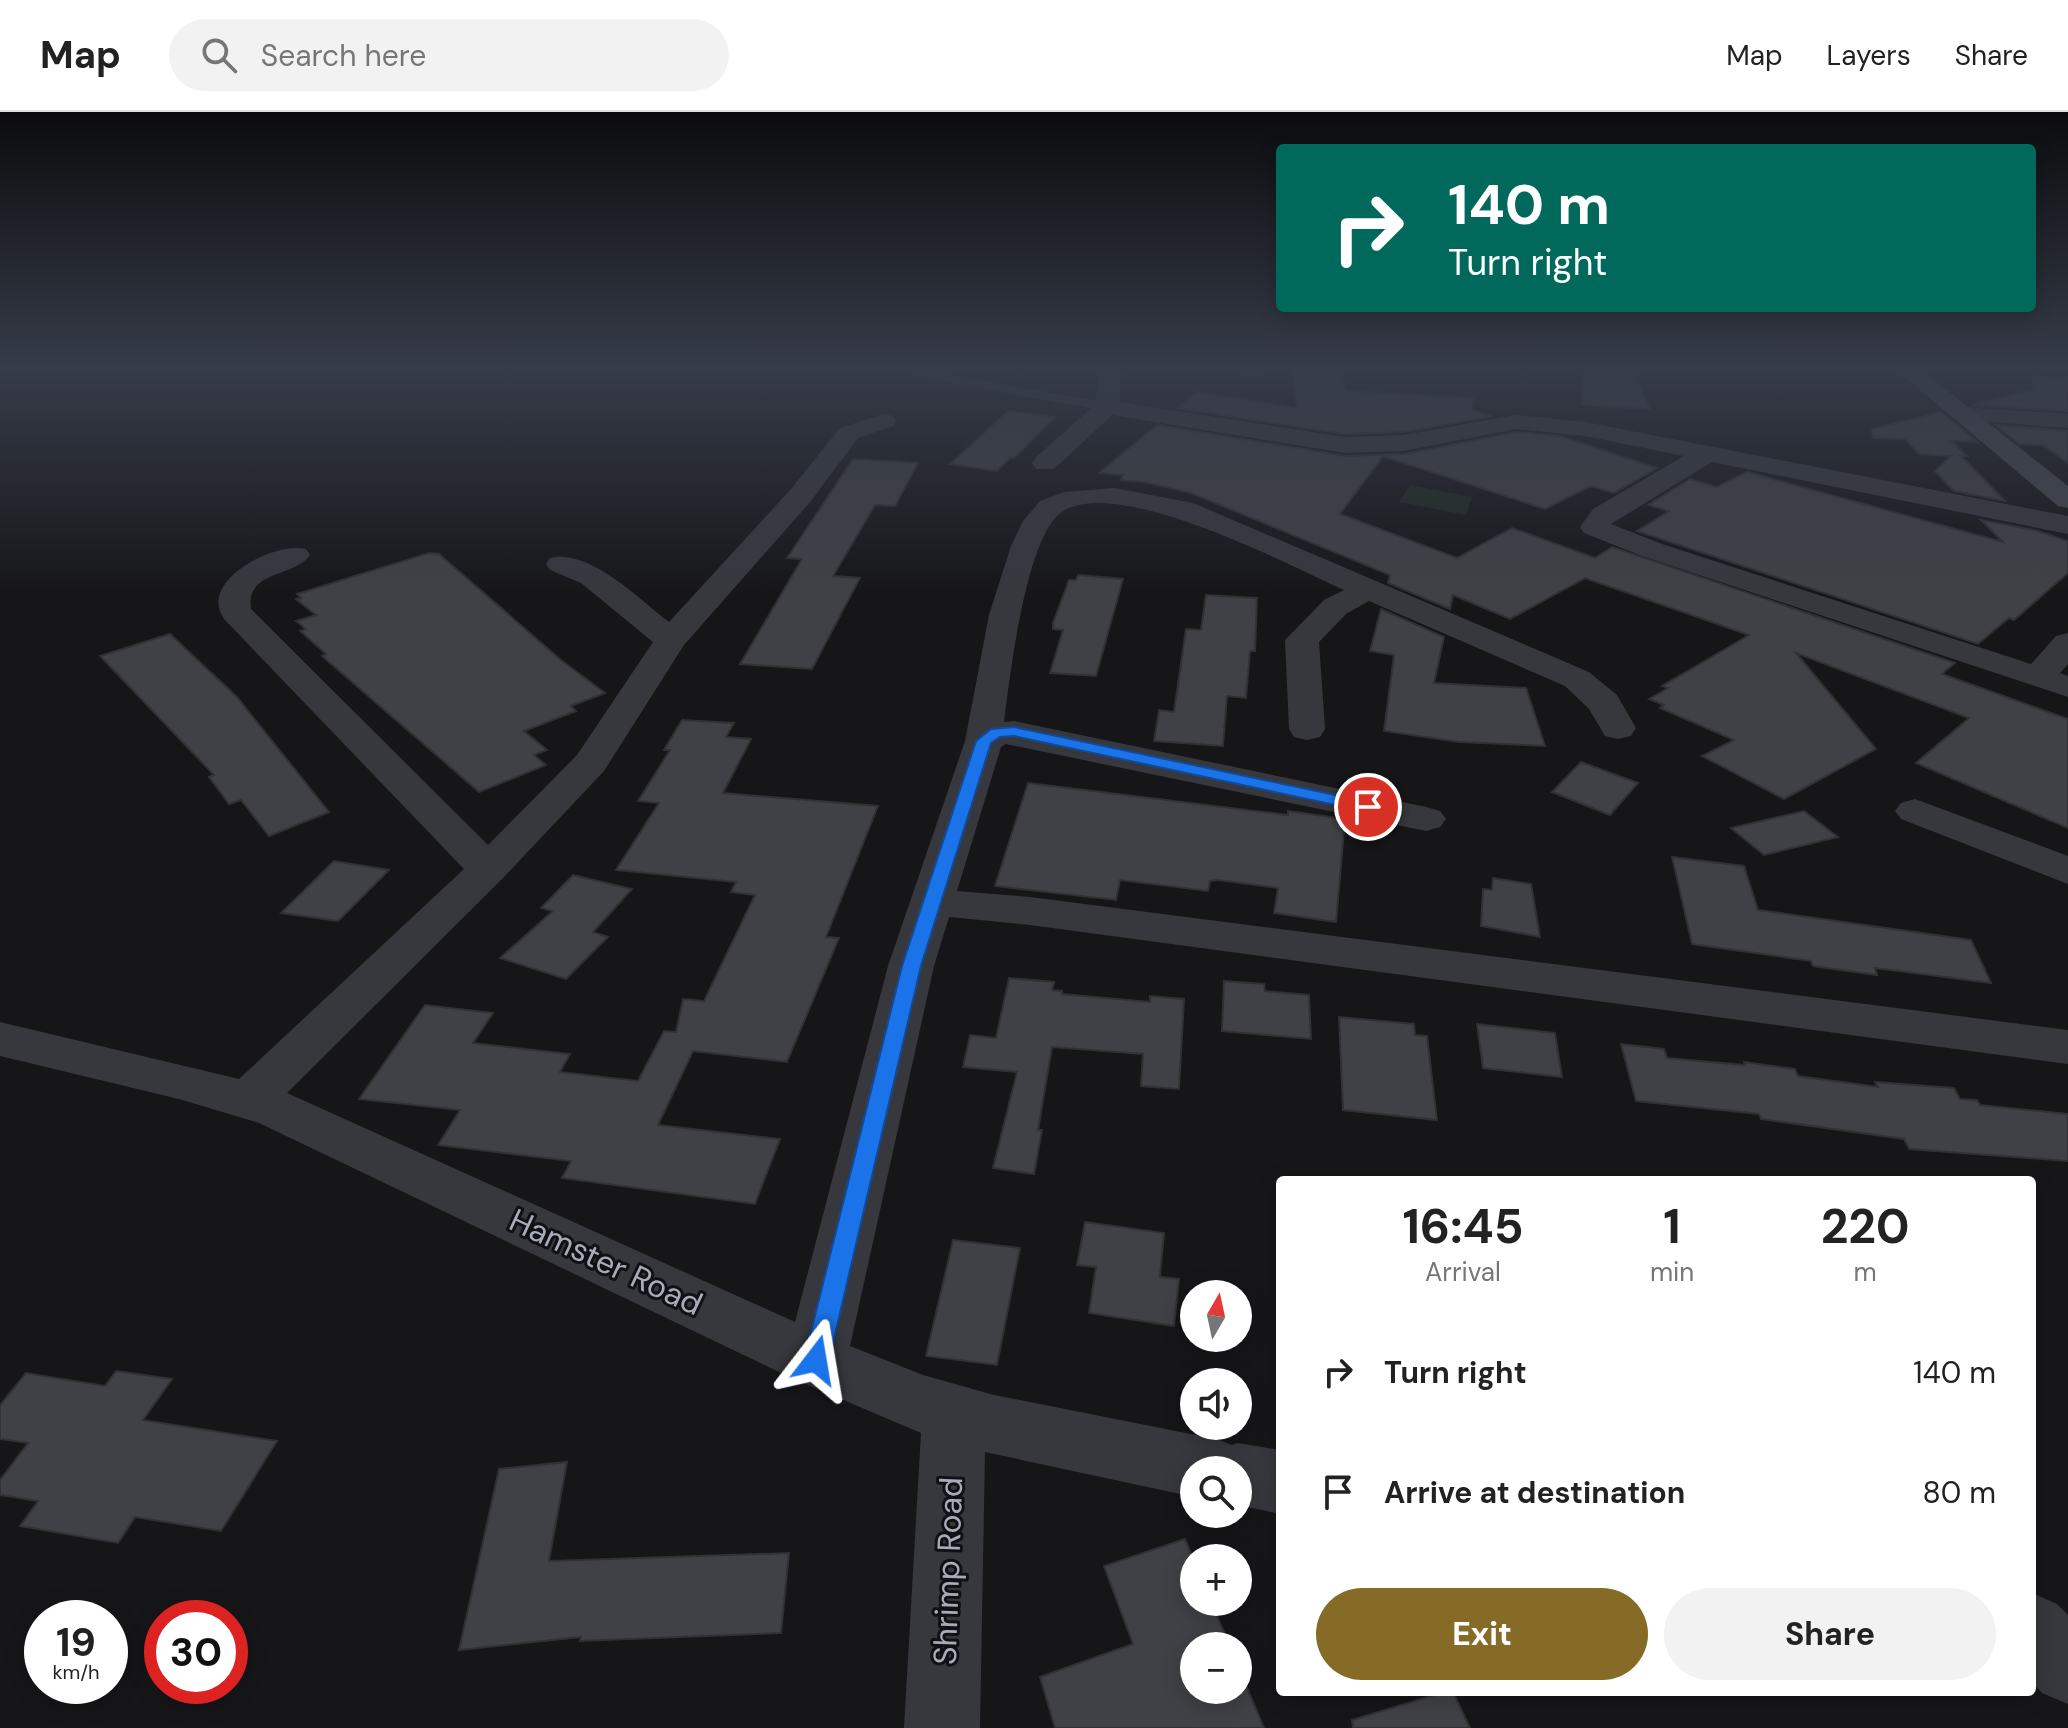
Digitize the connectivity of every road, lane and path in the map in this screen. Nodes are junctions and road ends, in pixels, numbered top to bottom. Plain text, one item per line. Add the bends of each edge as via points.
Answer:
1 (840, 444) edge
2 (1066, 444) edge
3 (1341, 444) edge
4 (1362, 444) edge
5 (1665, 444) edge
6 (2000, 444) edge
7 (1709, 453) junction
8 (1045, 463) dead end
9 (2068, 500) edge
10 (2068, 525) edge
11 (295, 555) dead end
12 (561, 564) dead end
13 (1368, 589) junction
14 (671, 640) junction
15 (2068, 643) edge
16 (2053, 681) edge
17 (1618, 728) dead end
18 (1307, 729) dead end
19 (984, 741) junction
20 (1915, 811) dead end
21 (1426, 819) dead end
22 (488, 869) junction
23 (2068, 871) edge
24 (930, 902) junction
25 (0, 1039) edge
26 (2068, 1047) edge
27 (249, 1100) junction
28 (816, 1360) junction
29 (954, 1415) junction
30 (1180, 1463) edge
31 (1252, 1477) edge
32 (1276, 1481) edge
33 (2036, 1628) edge
34 (2036, 1632) edge
35 (2068, 1632) edge
36 (2068, 1667) edge
37 (942, 1728) edge

1 - 14 street
2 - 8 street
3 - 4 street
5 - 7 street
6 - 9 street
7 - 10 street
7 - 16 street via 1603,515 1594,527
11 - 22 street via 249,576 234,590 235,612
12 - 14 street via 592,577
13 - 17 street via 1577,679 1604,703
13 - 18 street via 1335,607 1302,640
13 - 19 street via 1183,509 1129,496 1051,506 1029,532 996,661
14 - 22 street via 591,763
15 - 16 street
19 - 21 street via 1014,732
19 - 24 street
20 - 23 street
22 - 27 street
24 - 26 street
24 - 28 street
25 - 27 street, Hamster Road
27 - 28 street, Hamster Road
28 - 29 street, Hamster Road
29 - 30 street, Hamster Road
29 - 37 street, Shrimp Road
31 - 32 street
33 - 35 street
34 - 36 street

